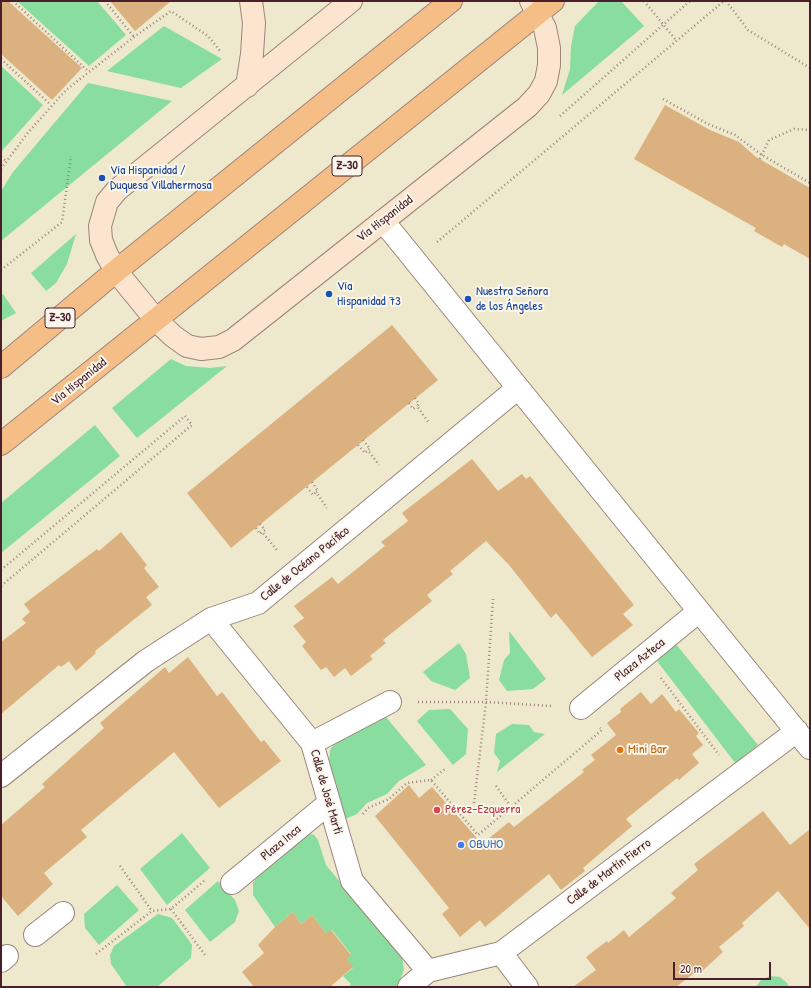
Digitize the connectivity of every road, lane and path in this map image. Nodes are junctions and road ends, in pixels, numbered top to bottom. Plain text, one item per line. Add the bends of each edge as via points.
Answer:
1 (13, 1) edge
2 (105, 1) edge
3 (251, 1) edge
4 (351, 1) edge
5 (451, 1) edge
6 (644, 1) edge
7 (725, 1) edge
8 (541, 5) edge
9 (134, 37) junction
10 (676, 40) junction
11 (221, 52) dead end
12 (1, 59) edge
13 (810, 68) edge
14 (89, 72) junction
15 (247, 86) junction
16 (663, 99) dead end
17 (51, 106) junction
18 (810, 130) edge
19 (762, 155) junction
20 (71, 156) dead end
21 (1, 157) edge
22 (760, 159) dead end
23 (6, 161) junction
24 (1, 168) edge
25 (810, 183) edge
26 (383, 221) junction
27 (432, 246) dead end
28 (1, 270) edge
29 (116, 271) junction
30 (156, 320) junction
31 (2, 365) edge
32 (518, 388) junction
33 (415, 398) dead end
34 (409, 403) dead end
35 (417, 406) junction
36 (429, 423) dead end
37 (363, 440) dead end
38 (1, 444) edge
39 (358, 445) dead end
40 (368, 450) junction
41 (379, 465) dead end
42 (312, 482) dead end
43 (306, 487) dead end
44 (316, 492) junction
45 (327, 508) dead end
46 (260, 524) dead end
47 (256, 528) dead end
48 (262, 532) junction
49 (277, 550) dead end
50 (1, 570) edge
51 (1, 586) edge
52 (493, 599) dead end
53 (699, 611) junction
54 (211, 619) junction
55 (645, 656) junction
56 (390, 702) joint
57 (486, 702) junction
58 (581, 708) joint
59 (598, 726) dead end
60 (803, 740) edge
61 (312, 743) junction
62 (445, 768) dead end
63 (1, 776) edge
64 (735, 778) junction
65 (431, 780) junction
66 (496, 786) dead end
67 (329, 802) junction
68 (474, 803) dead end
69 (511, 807) junction
70 (336, 826) junction
71 (120, 866) dead end
72 (209, 877) dead end
73 (232, 883) dead end
74 (171, 909) junction
75 (152, 911) junction
76 (63, 913) dead end
77 (35, 934) dead end
78 (501, 953) junction
79 (96, 954) dead end
80 (205, 955) dead end
81 (428, 971) junction
82 (409, 987) edge
83 (527, 987) edge

1 - 14 path
2 - 9 path
3 - 15 main road via 254,23
4 - 15 main road, Vía Hispanidad
5 - 29 highway, Z-30
6 - 10 path
7 - 10 path
7 - 13 path via 748,30
8 - 26 main road, Vía Hispanidad via 549,48 549,65 546,80 539,94 527,107
8 - 30 highway, Vía Hispanidad / Z-30
9 - 11 path via 171,11 208,36
9 - 14 path
10 - 27 path
12 - 17 path
14 - 17 path
15 - 29 main road, Vía Hispanidad via 117,190 107,202 100,226 101,240
16 - 19 path via 708,124 735,135
17 - 23 path
18 - 19 path via 794,129 769,140
19 - 22 path
19 - 25 path
20 - 28 path via 62,222
21 - 23 path
23 - 24 path
26 - 30 main road, Vía Hispanidad via 233,340 219,347 201,350 187,346
26 - 32 street
29 - 30 main road, Vía Hispanidad
29 - 31 highway, Z-30
30 - 38 highway, Vía Hispanidad / Z-30
32 - 53 street
32 - 54 street, Calle de Océano Pacífico via 258,603
33 - 35 path via 419,404
34 - 35 path via 413,408
35 - 36 path
37 - 40 path via 370,449
39 - 40 path via 365,453
40 - 41 path
42 - 44 path via 318,491
43 - 44 path via 313,495
44 - 45 path
46 - 48 path via 265,530
47 - 48 path via 260,534
48 - 49 path
50 - 51 path via 185,416 192,425
52 - 57 path
53 - 55 street, Plaza Azteca
53 - 60 street
54 - 61 street, Calle de José Martí
54 - 63 street, Calle de Océano Pacífico via 146,660
55 - 58 street, Plaza Azteca
55 - 64 path
56 - 57 path
56 - 61 street
57 - 58 path
57 - 68 path
59 - 69 path via 602,730
60 - 64 street, Calle de Martín Fierro
61 - 67 street, Calle de José Martí
62 - 65 path
64 - 78 street, Calle de Martín Fierro
65 - 69 path via 478,835
65 - 70 path via 407,782 389,799 368,808 360,818
66 - 69 path
67 - 70 street, Calle de José Martí
67 - 73 street, Plaza Inca
70 - 81 street, Calle de José Martí via 352,881
71 - 75 path
72 - 74 path
74 - 75 path
74 - 80 path
75 - 79 path
76 - 77 street
78 - 81 street, Calle de Martín Fierro
78 - 83 street
81 - 82 street, Calle de Martín Fierro

